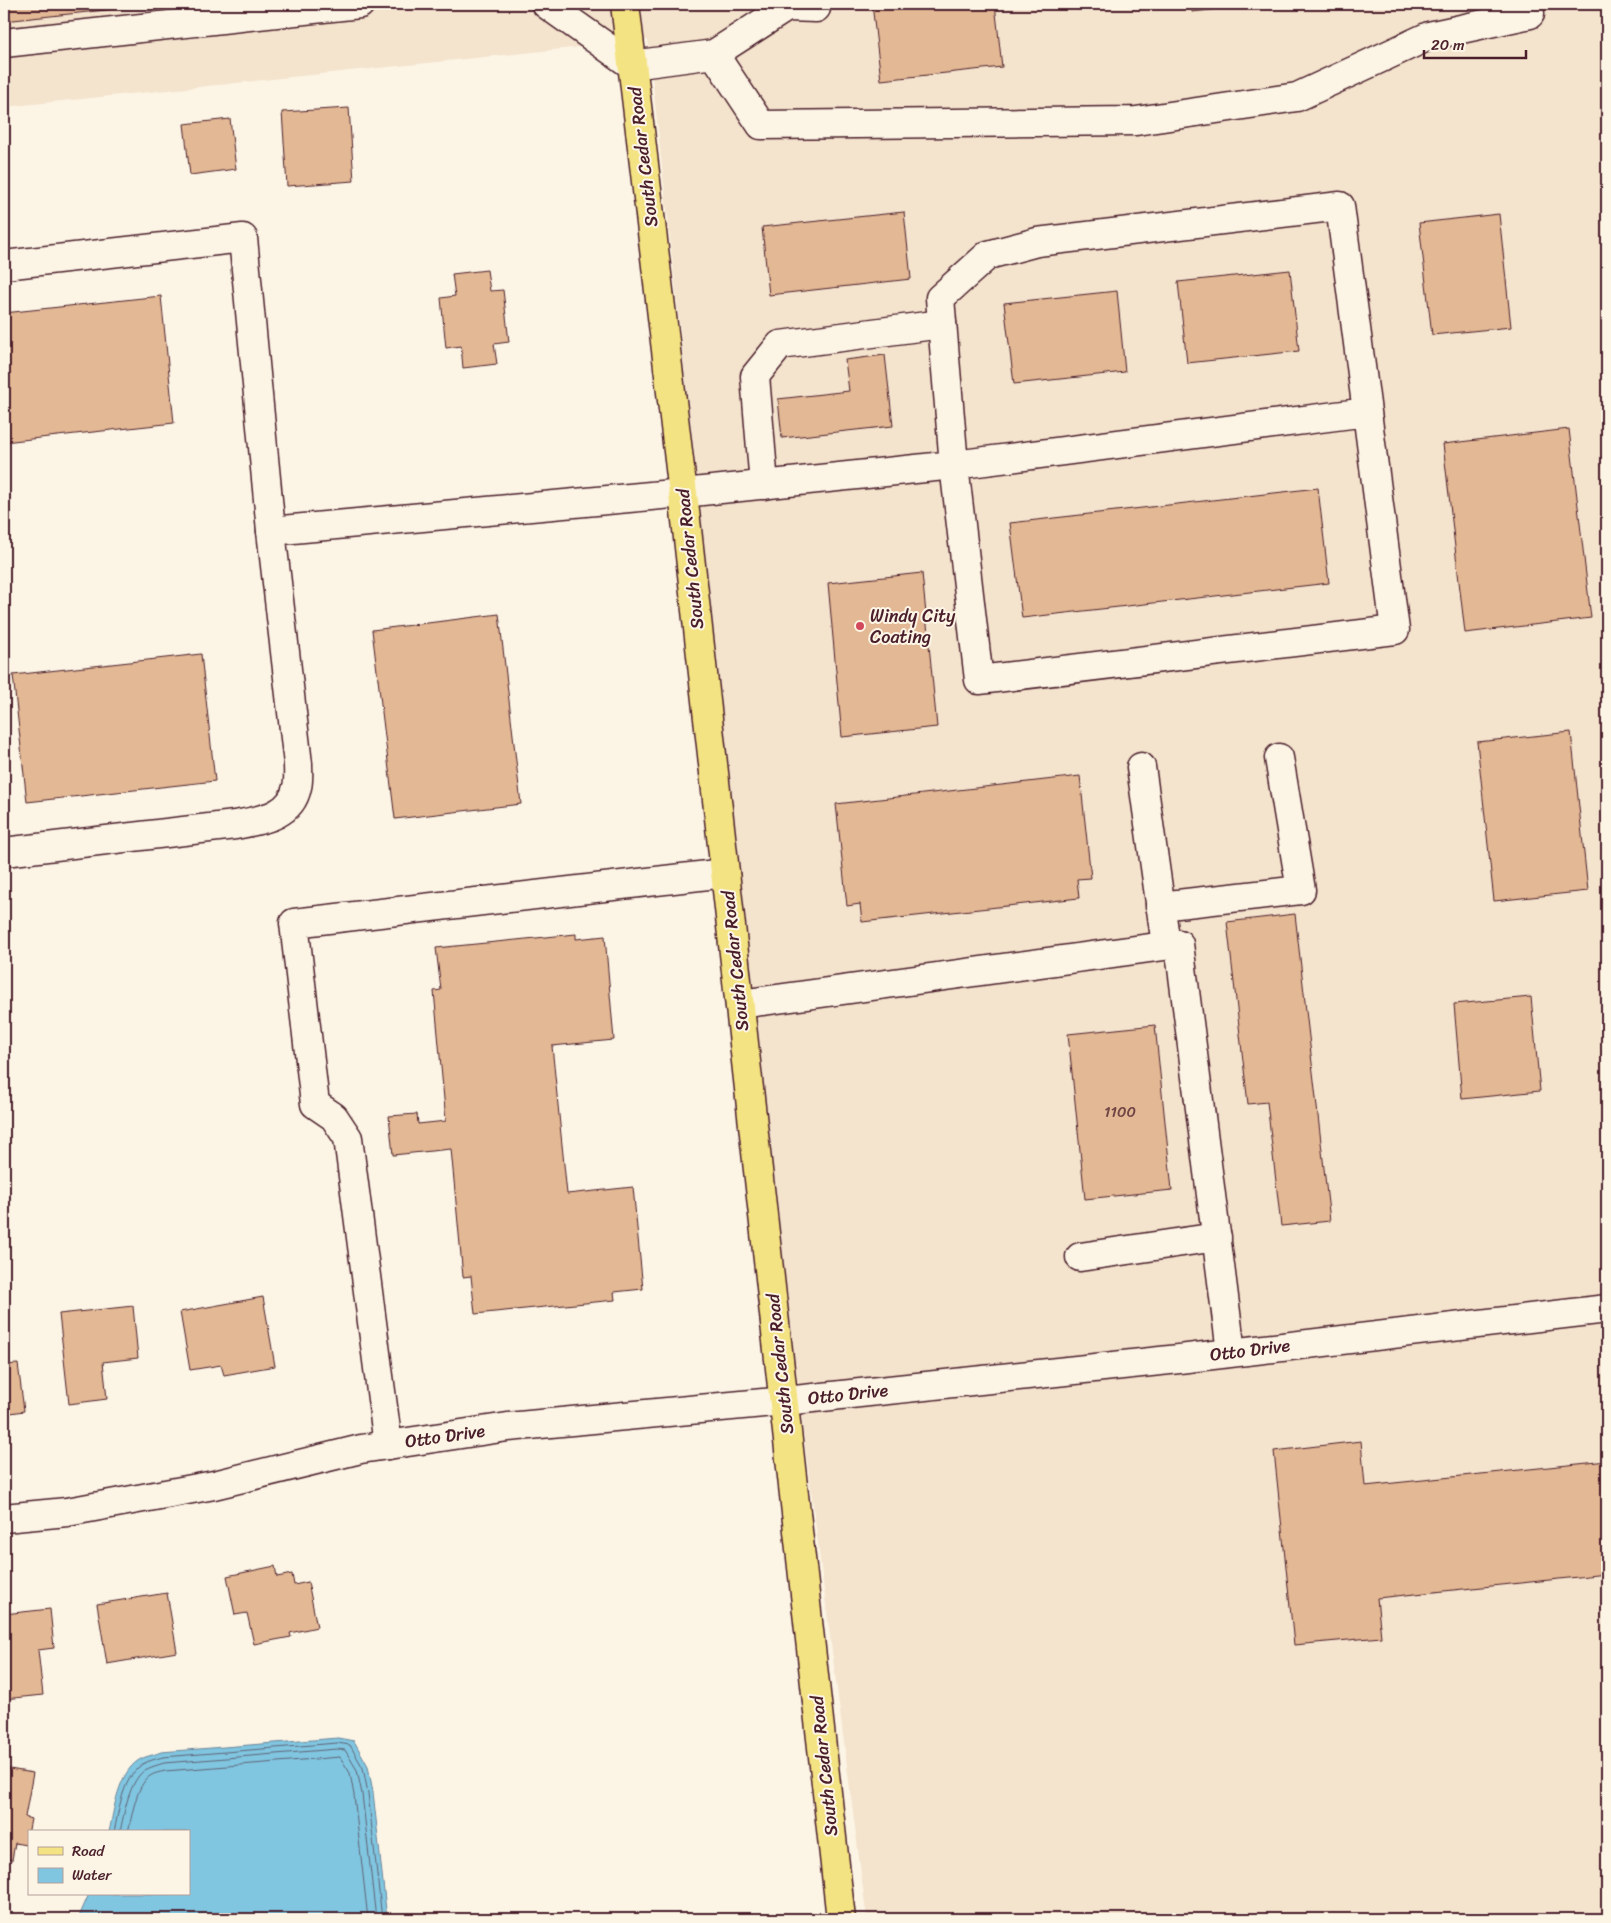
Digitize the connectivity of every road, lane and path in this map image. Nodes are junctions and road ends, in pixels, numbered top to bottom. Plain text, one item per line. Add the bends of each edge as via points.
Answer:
1 (360, 4) edge
2 (546, 4) edge
3 (625, 4) edge
4 (816, 4) edge
5 (1529, 4) edge
6 (4, 43) edge
7 (714, 54) junction
8 (632, 65) junction
9 (4, 265) edge
10 (942, 324) junction
11 (1367, 412) junction
12 (954, 465) junction
13 (764, 485) junction
14 (683, 493) junction
15 (271, 531) junction
16 (1280, 758) dead end
17 (1141, 767) dead end
18 (4, 852) edge
19 (725, 873) junction
20 (1160, 906) junction
21 (1166, 945) junction
22 (740, 1004) junction
23 (1217, 1237) junction
24 (1080, 1256) dead end
25 (1607, 1309) edge
26 (1231, 1352) junction
27 (785, 1400) junction
28 (388, 1445) junction
29 (4, 1518) edge
30 (841, 1919) edge

1 - 6 street
2 - 8 street
3 - 8 main road, South Cedar Road
4 - 7 street via 816,8 787,7
5 - 7 street via 1530,14 1429,36 1298,96 1136,121 761,125
7 - 8 street
8 - 14 main road, South Cedar Road
9 - 15 street via 243,238
10 - 11 street via 940,298 988,255 1037,242 1340,206
10 - 12 street
10 - 13 street via 780,345 755,376
11 - 12 street
11 - 12 street via 1395,630 979,680
12 - 13 street
13 - 14 street
14 - 15 street
14 - 19 main road, South Cedar Road
15 - 18 street via 298,764 298,787 289,806 266,819 235,825
16 - 20 street via 1301,890
17 - 20 street
19 - 22 main road, South Cedar Road
19 - 28 street via 294,923 314,1104 334,1117 348,1138
20 - 21 street
21 - 22 street
21 - 23 street via 1179,944
22 - 27 main road, South Cedar Road
23 - 24 street
23 - 26 street
25 - 26 street, Otto Drive
26 - 27 street, Otto Drive
27 - 28 street, Otto Drive via 508,1427
27 - 30 main road, South Cedar Road
28 - 29 street, Otto Drive via 214,1485 67,1512

